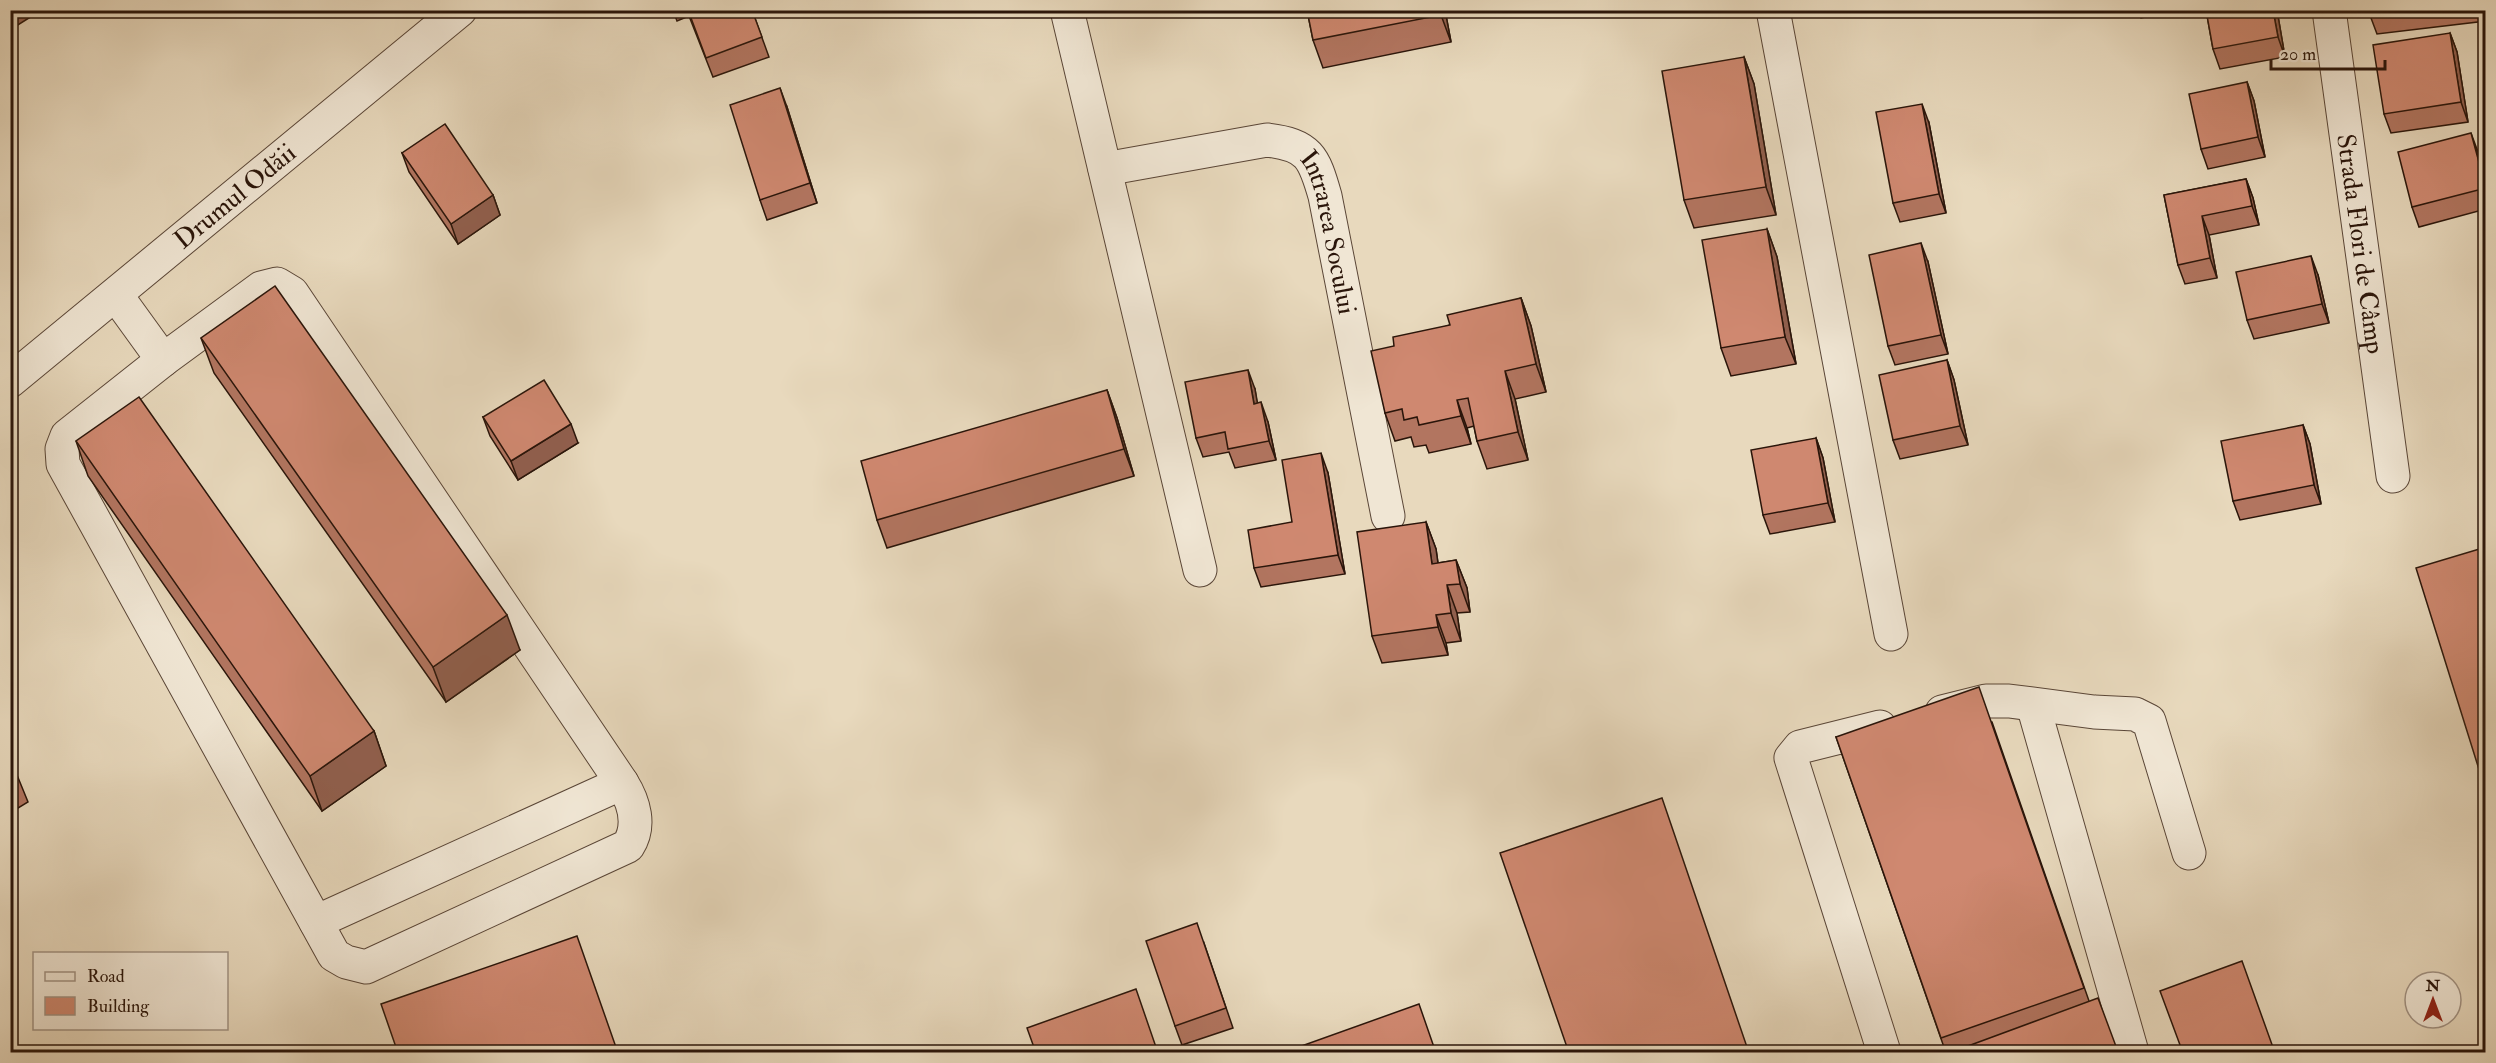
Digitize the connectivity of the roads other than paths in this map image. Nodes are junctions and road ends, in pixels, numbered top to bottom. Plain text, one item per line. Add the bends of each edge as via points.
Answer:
1 (460, 10) edge
2 (1066, 10) edge
3 (1773, 10) edge
4 (2329, 10) edge
5 (1105, 169) junction
6 (116, 295) junction
7 (164, 360) junction
8 (10, 381) edge
9 (2393, 476) dead end
10 (1388, 516) dead end
11 (1200, 570) dead end
12 (1891, 634) dead end
13 (2033, 705) junction
14 (622, 783) junction
15 (2189, 853) dead end
16 (316, 922) junction
17 (1884, 1053) edge
18 (2132, 1053) edge

1 - 6 street, Drumul Odăii
2 - 5 street
3 - 12 street
4 - 9 street, Strada Flori de Câmp
5 - 10 street, Intrarea Socului via 1267,140 1288,142 1310,156 1325,196
5 - 11 street
6 - 7 street
6 - 8 street, Drumul Odăii
7 - 14 street via 261,288 277,285 292,293
7 - 16 street via 67,436 62,449 63,464
13 - 15 street via 2135,714 2149,721
13 - 17 street via 1986,701 1800,747 1791,758
13 - 18 street
14 - 16 street
14 - 16 street via 636,821 628,846 366,967 334,955

